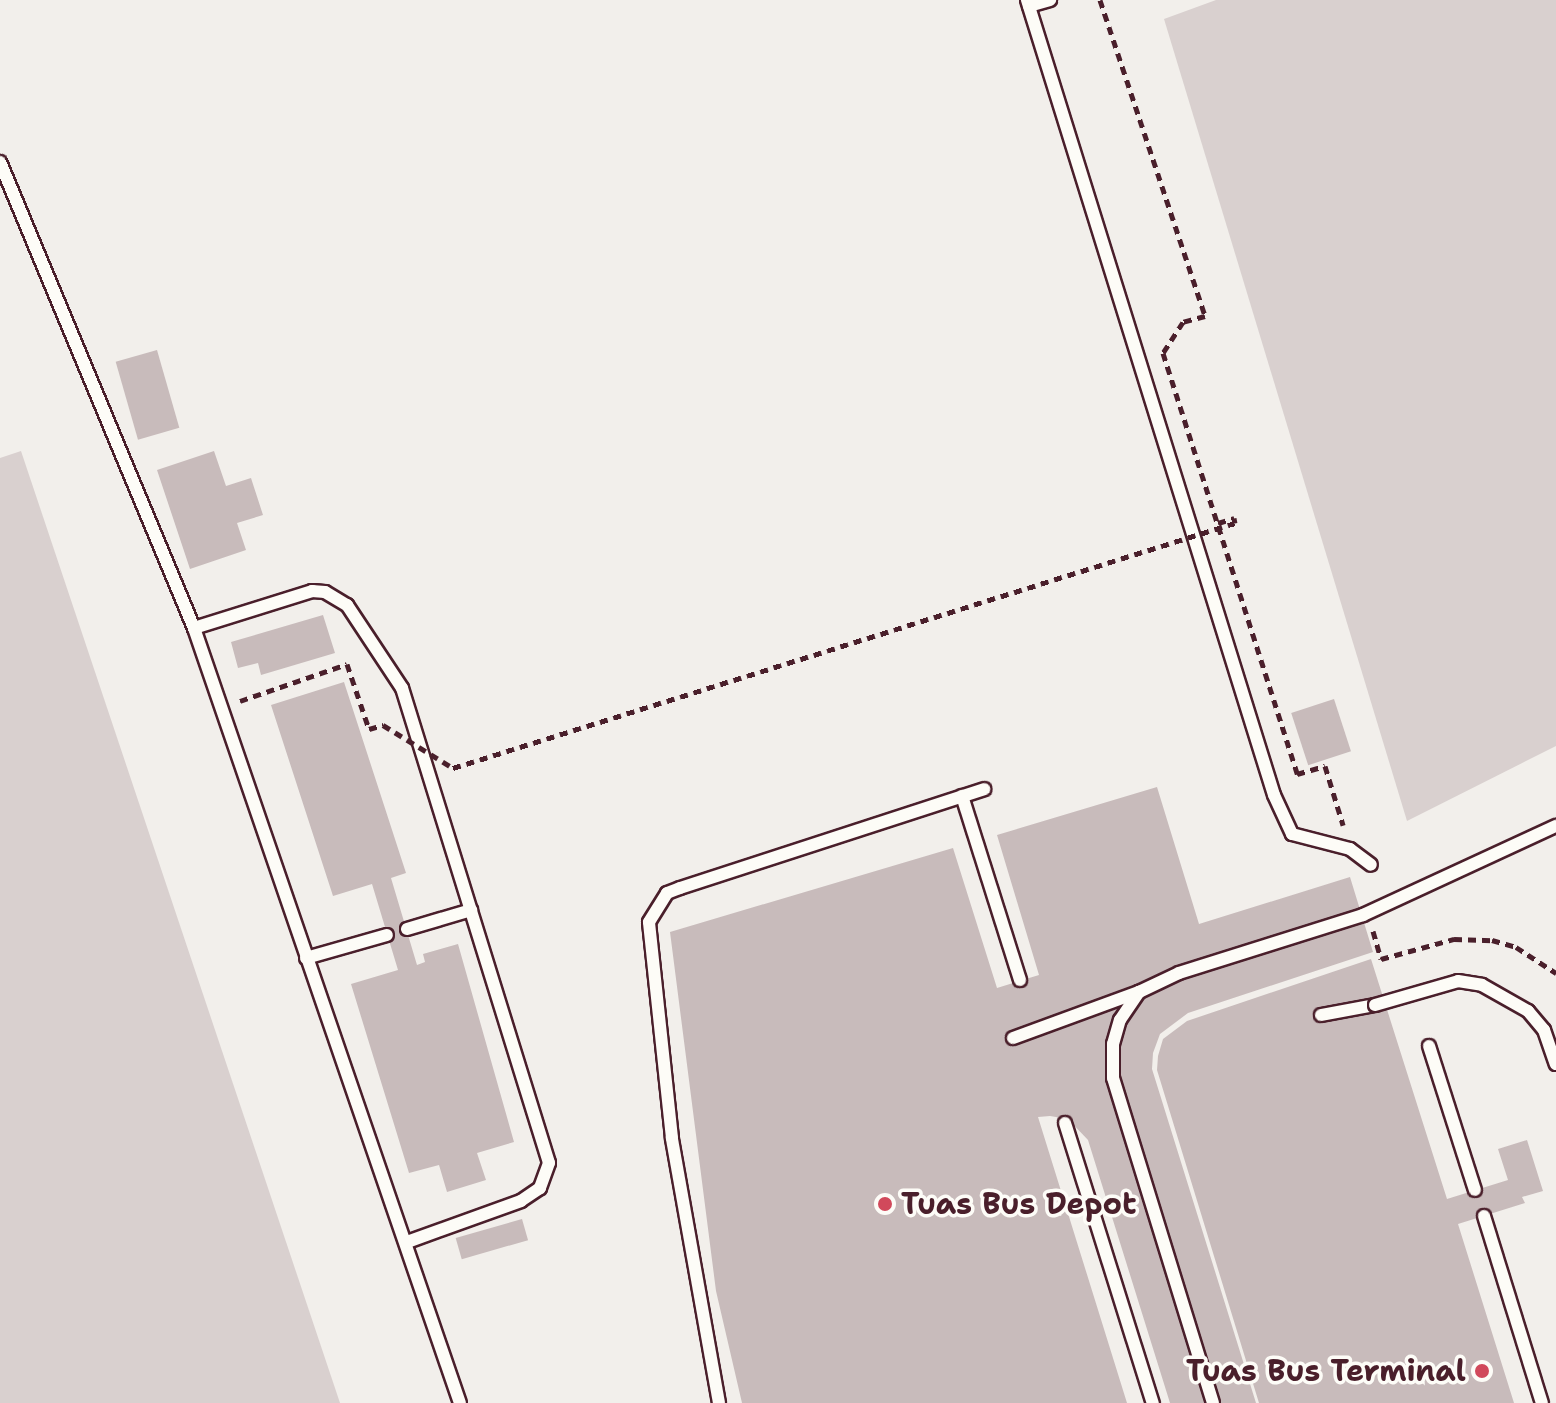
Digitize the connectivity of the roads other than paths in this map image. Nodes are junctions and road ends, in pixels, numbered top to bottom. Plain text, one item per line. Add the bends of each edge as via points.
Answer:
1 (1050, 0) edge
2 (1028, 3) edge
3 (0, 162) edge
4 (194, 628) junction
5 (984, 789) dead end
6 (962, 796) junction
7 (1556, 826) edge
8 (1371, 865) dead end
9 (471, 910) junction
10 (407, 929) dead end
11 (387, 935) dead end
12 (306, 958) junction
13 (1020, 980) dead end
14 (1139, 992) junction
15 (1321, 1015) dead end
16 (1013, 1038) dead end
17 (1429, 1046) dead end
18 (1556, 1064) edge
19 (1065, 1123) dead end
20 (1475, 1190) dead end
21 (1484, 1216) dead end
22 (407, 1242) junction
23 (460, 1403) edge
24 (719, 1403) edge
25 (1153, 1403) edge
26 (1213, 1403) edge
27 (1542, 1403) edge

1 - 2 lane
2 - 8 lane via 1274,795 1292,834 1350,849
3 - 4 lane
4 - 9 lane via 312,591 347,605 402,688
4 - 12 lane
5 - 6 lane
6 - 13 lane
6 - 24 lane via 667,893 649,922 672,1138
7 - 14 lane, bridge via 1363,915 1179,973
9 - 10 lane
9 - 22 lane via 549,1163 540,1188 521,1201
11 - 12 lane
12 - 22 lane
14 - 16 lane, bridge
14 - 26 lane, bridge via 1120,1020 1113,1044 1113,1078
15 - 18 lane, bridge via 1458,981 1482,985 1528,1011 1544,1030
17 - 20 lane
19 - 25 lane
21 - 27 lane
22 - 23 lane

